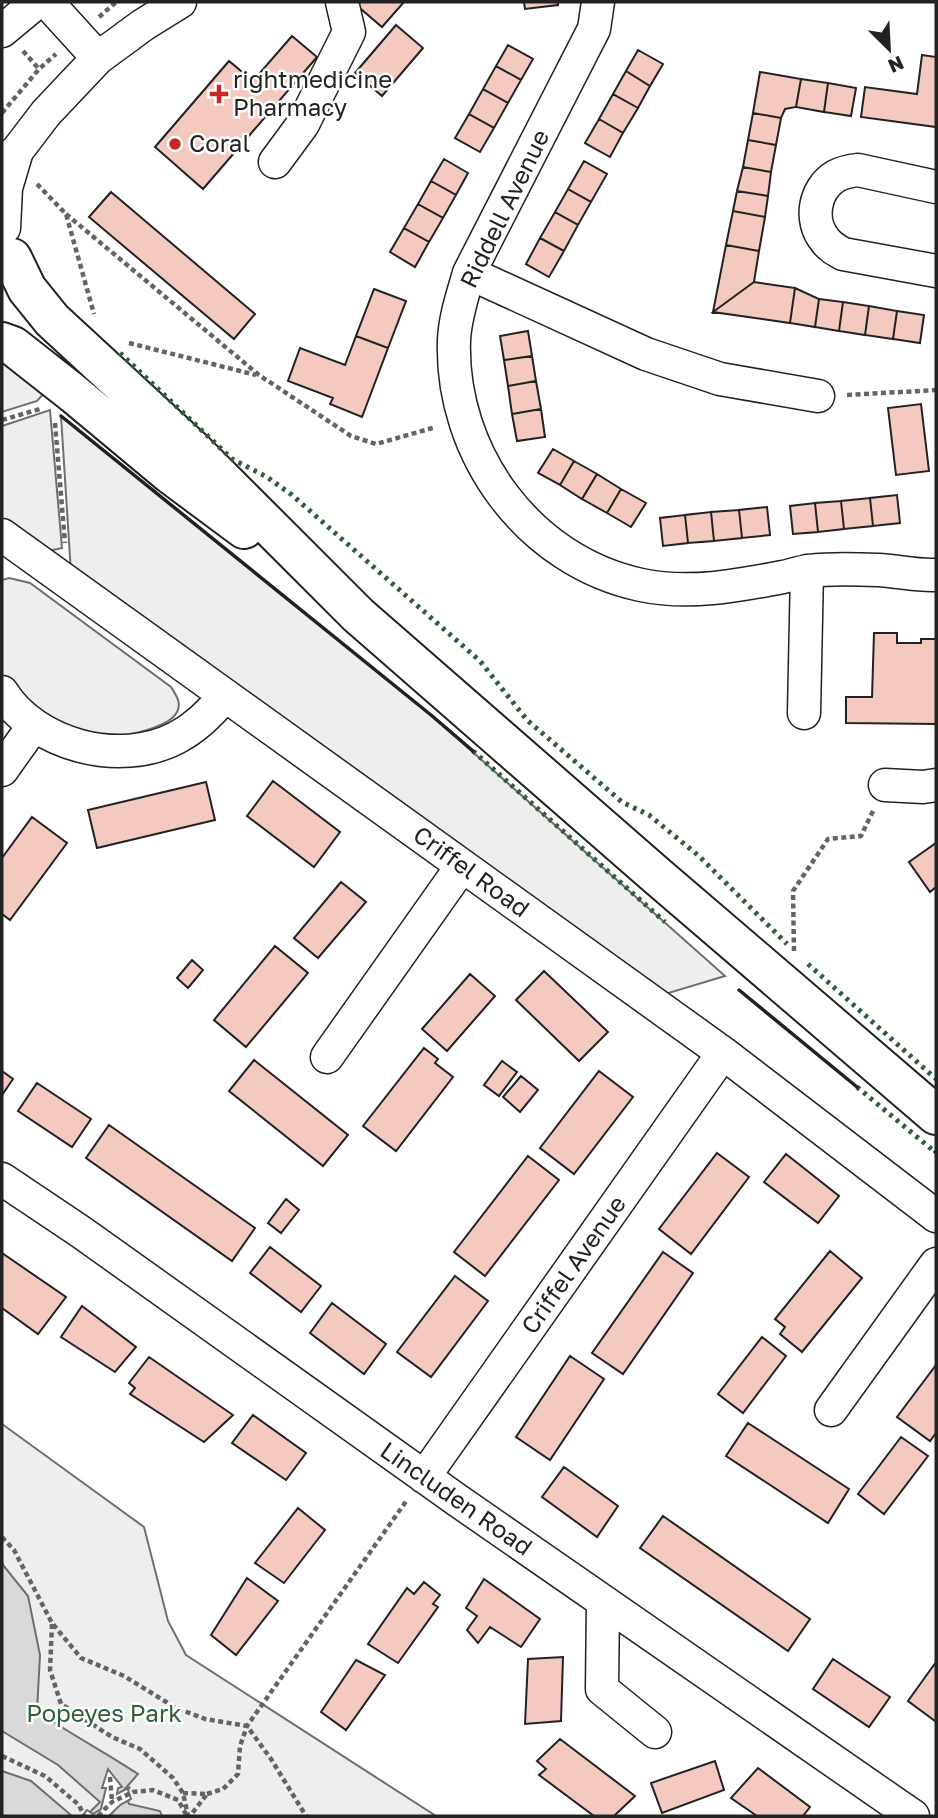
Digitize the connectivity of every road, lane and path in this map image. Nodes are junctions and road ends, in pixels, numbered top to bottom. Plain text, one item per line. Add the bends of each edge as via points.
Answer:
1 (48, 2) edge
2 (180, 2) edge
3 (342, 2) edge
4 (598, 2) edge
5 (2, 31) edge
6 (98, 58) junction
7 (38, 69) dead end
8 (2, 113) edge
9 (10, 157) edge
10 (275, 162) dead end
11 (936, 187) edge
12 (66, 214) dead end
13 (6, 237) edge
14 (936, 271) edge
15 (469, 273) junction
16 (2, 296) edge
17 (2, 342) edge
18 (127, 343) dead end
19 (259, 375) junction
20 (936, 390) edge
21 (818, 396) joint
22 (55, 418) dead end
23 (465, 419) junction
24 (2, 535) edge
25 (807, 571) junction
26 (936, 575) edge
27 (68, 584) junction
28 (358, 615) junction
29 (2, 692) edge
30 (225, 695) junction
31 (804, 713) dead end
32 (34, 725) junction
33 (2, 770) edge
34 (885, 785) joint
35 (936, 785) edge
36 (462, 866) junction
37 (795, 994) junction
38 (723, 1053) junction
39 (327, 1057) dead end
40 (936, 1115) edge
41 (2, 1179) edge
42 (936, 1216) edge
43 (936, 1264) edge
44 (831, 1410) dead end
45 (424, 1477) junction
46 (2, 1537) edge
47 (603, 1602) junction
48 (52, 1623) junction
49 (247, 1726) junction
50 (655, 1732) dead end
51 (2, 1756) edge
52 (110, 1777) dead end
53 (183, 1793) junction
54 (207, 1794) junction
55 (112, 1802) junction
56 (84, 1816) edge
57 (99, 1816) edge
58 (189, 1816) edge
59 (306, 1816) edge
60 (913, 1816) edge

1 - 5 street via 37,2
1 - 6 street
2 - 6 street
3 - 10 street via 349,32 303,124
4 - 15 street, Riddell Avenue via 594,29
6 - 9 street
7 - 8 path
9 - 13 street
11 - 14 street via 858,170 847,172 820,192 815,215 823,239 843,254
12 - 19 path
13 - 16 highway via 11,274
13 - 28 highway via 27,289 52,320 194,451
15 - 21 street via 646,354 720,379
15 - 23 street, Riddell Avenue via 454,339 457,389
17 - 28 highway via 13,346 170,474
18 - 19 path
19 - 23 path via 351,436 376,444
20 - 21 path
22 - 27 path
23 - 25 street, Riddell Avenue via 486,471 513,509 562,552 613,578 670,590 699,590
24 - 27 street, Criffel Road
25 - 26 street, Riddell Avenue
25 - 31 street
27 - 30 street, Criffel Road
28 - 37 highway
29 - 32 street
30 - 32 street via 206,719 175,738 140,750 103,751 66,743
30 - 36 street, Criffel Road
32 - 33 street
34 - 35 street
34 - 37 path via 861,836 828,839 793,891
36 - 38 street, Criffel Road
36 - 39 street
37 - 40 highway
38 - 42 street, Criffel Road
38 - 45 street, Criffel Avenue
41 - 45 street, Lincluden Road
43 - 44 street
45 - 47 street, Lincluden Road
45 - 49 path
46 - 48 path
47 - 50 street via 602,1689
47 - 60 street, Lincluden Road
48 - 49 path via 81,1658 124,1676 176,1708 205,1719
48 - 53 path via 50,1670 61,1704 140,1749 173,1777
49 - 54 path via 238,1774 223,1789
49 - 59 path
51 - 56 path via 45,1776 79,1805
52 - 55 path
53 - 54 path
53 - 58 path
54 - 58 path
55 - 57 path
55 - 58 path via 133,1792 153,1790 177,1800

